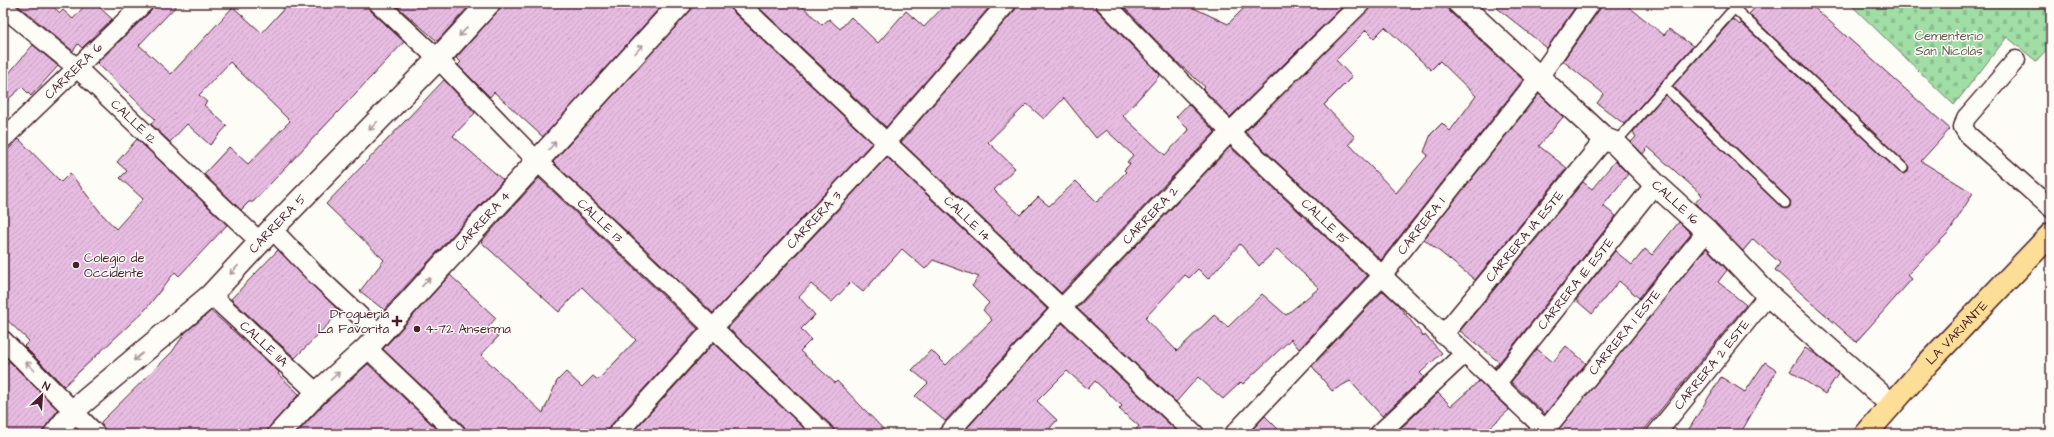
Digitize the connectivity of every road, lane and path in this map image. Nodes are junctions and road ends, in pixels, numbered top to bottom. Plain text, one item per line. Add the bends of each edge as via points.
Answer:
1 (144, 3) edge
2 (378, 3) edge
3 (489, 3) edge
4 (681, 3) edge
5 (739, 3) edge
6 (1007, 3) edge
7 (1105, 3) edge
8 (1361, 3) edge
9 (1459, 3) edge
10 (1591, 3) edge
11 (1737, 5) edge
12 (3, 7) edge
13 (438, 59) junction
14 (2016, 60) dead end
15 (77, 68) junction
16 (1539, 77) junction
17 (1665, 86) junction
18 (1230, 132) junction
19 (3, 139) edge
20 (1610, 141) junction
21 (887, 142) junction
22 (538, 162) junction
23 (1903, 168) dead end
24 (1655, 184) junction
25 (1785, 203) dead end
26 (2051, 208) edge
27 (1707, 231) junction
28 (2051, 234) edge
29 (266, 236) junction
30 (1382, 276) junction
31 (211, 295) junction
32 (1768, 296) junction
33 (1061, 309) junction
34 (714, 326) junction
35 (1443, 335) junction
36 (3, 340) edge
37 (372, 340) junction
38 (1464, 354) junction
39 (1496, 384) junction
40 (317, 393) junction
41 (1891, 404) junction
42 (74, 410) junction
43 (1546, 433) edge
44 (55, 434) edge
45 (96, 434) edge
46 (279, 434) edge
47 (457, 434) edge
48 (617, 434) edge
49 (826, 434) edge
50 (948, 434) edge
51 (1195, 434) edge
52 (1234, 434) edge
53 (1379, 434) edge
54 (1656, 434) edge
55 (1866, 434) edge

1 - 15 street, CARRERA 6
2 - 13 street, CALLE 13
3 -> 13 street, CARRERA 5
22 -> 4 street, CARRERA 4
5 - 21 street, CALLE 14
6 - 21 street, CARRERA 3
7 - 18 street, CALLE 15
8 - 18 street, CARRERA 2
9 - 16 street, CALLE 16
10 - 16 street, CARRERA 1
11 - 17 lane
11 - 23 lane
12 - 15 street, CALLE 12
13 - 22 street, CALLE 13
13 -> 29 street, CARRERA 5
14 - 26 street via 1966,118 1963,127 1968,135
15 - 19 street, CARRERA 6
15 - 29 street, CALLE 12
16 - 20 street, CALLE 16
16 - 30 street, CARRERA 1
17 - 20 lane
17 - 25 lane
18 - 30 street, CALLE 15
18 - 33 street, CARRERA 2
20 - 24 street, CALLE 16
20 - 35 street, CARRERA 1A ESTE
21 - 33 street, CALLE 14
21 - 34 street, CARRERA 3
22 - 34 street, CALLE 13
37 -> 22 street, CARRERA 4
24 - 27 street, CALLE 16
24 - 39 street, CARRERA 1E ESTE
27 - 32 street, CALLE 16
27 - 43 street, CARRERA 1 ESTE
28 - 41 main road, LA VARIANTE
29 -> 31 street, CARRERA 5
29 - 37 street, CALLE 12 via 315,274
30 - 35 street, CALLE 15
30 - 52 street, CARRERA 1
31 - 40 street, CALLE 11A
31 -> 42 street, CARRERA 5
32 - 41 street, CALLE 16
32 - 54 street, CARRERA 2 ESTE
33 - 50 street, CARRERA 2
33 - 51 street, CALLE 14
34 - 48 street, CARRERA 3
34 - 49 street, CALLE 13
35 - 38 street, CALLE 15
42 -> 36 street
40 -> 37 street, CARRERA 4
37 - 47 street, CALLE 12
38 - 39 street, CALLE 15
38 - 53 street
39 - 43 street, CALLE 15
40 - 46 street, CARRERA 4
41 - 55 main road, LA VARIANTE
42 - 44 street, CARRERA 5
42 - 45 street

